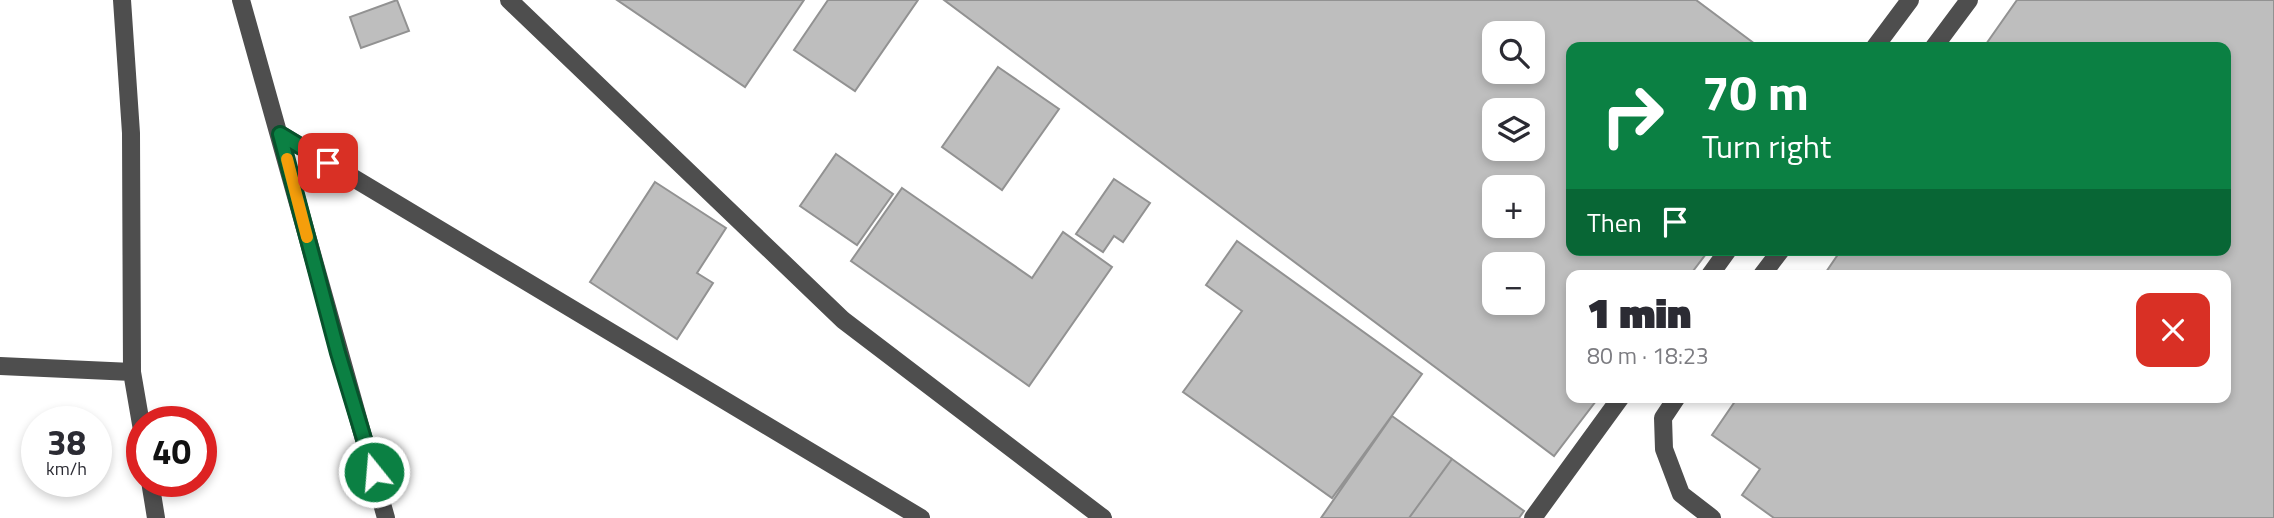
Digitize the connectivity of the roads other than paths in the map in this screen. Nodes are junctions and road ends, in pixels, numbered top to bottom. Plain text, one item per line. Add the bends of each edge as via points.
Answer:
1 (122, 0) edge
2 (242, 0) edge
3 (509, 0) edge
4 (1910, 0) edge
5 (1969, 0) edge
6 (1879, 42) edge
7 (1938, 42) edge
8 (280, 134) junction
9 (1776, 256) edge
10 (1766, 270) edge
11 (0, 366) edge
12 (132, 372) junction
13 (1617, 403) edge
14 (1673, 403) edge
15 (138, 406) edge
16 (153, 497) edge
17 (156, 518) edge
18 (387, 518) edge
19 (921, 518) edge
20 (1103, 518) edge
21 (1534, 518) edge
22 (1712, 518) edge

1 - 12 street via 131,133
2 - 8 street
3 - 20 street via 843,320
4 - 6 street
5 - 7 street
8 - 18 street
8 - 19 street
9 - 10 street
11 - 12 street
12 - 15 street
13 - 21 street
14 - 22 street via 1663,418 1664,449 1681,494
16 - 17 street

